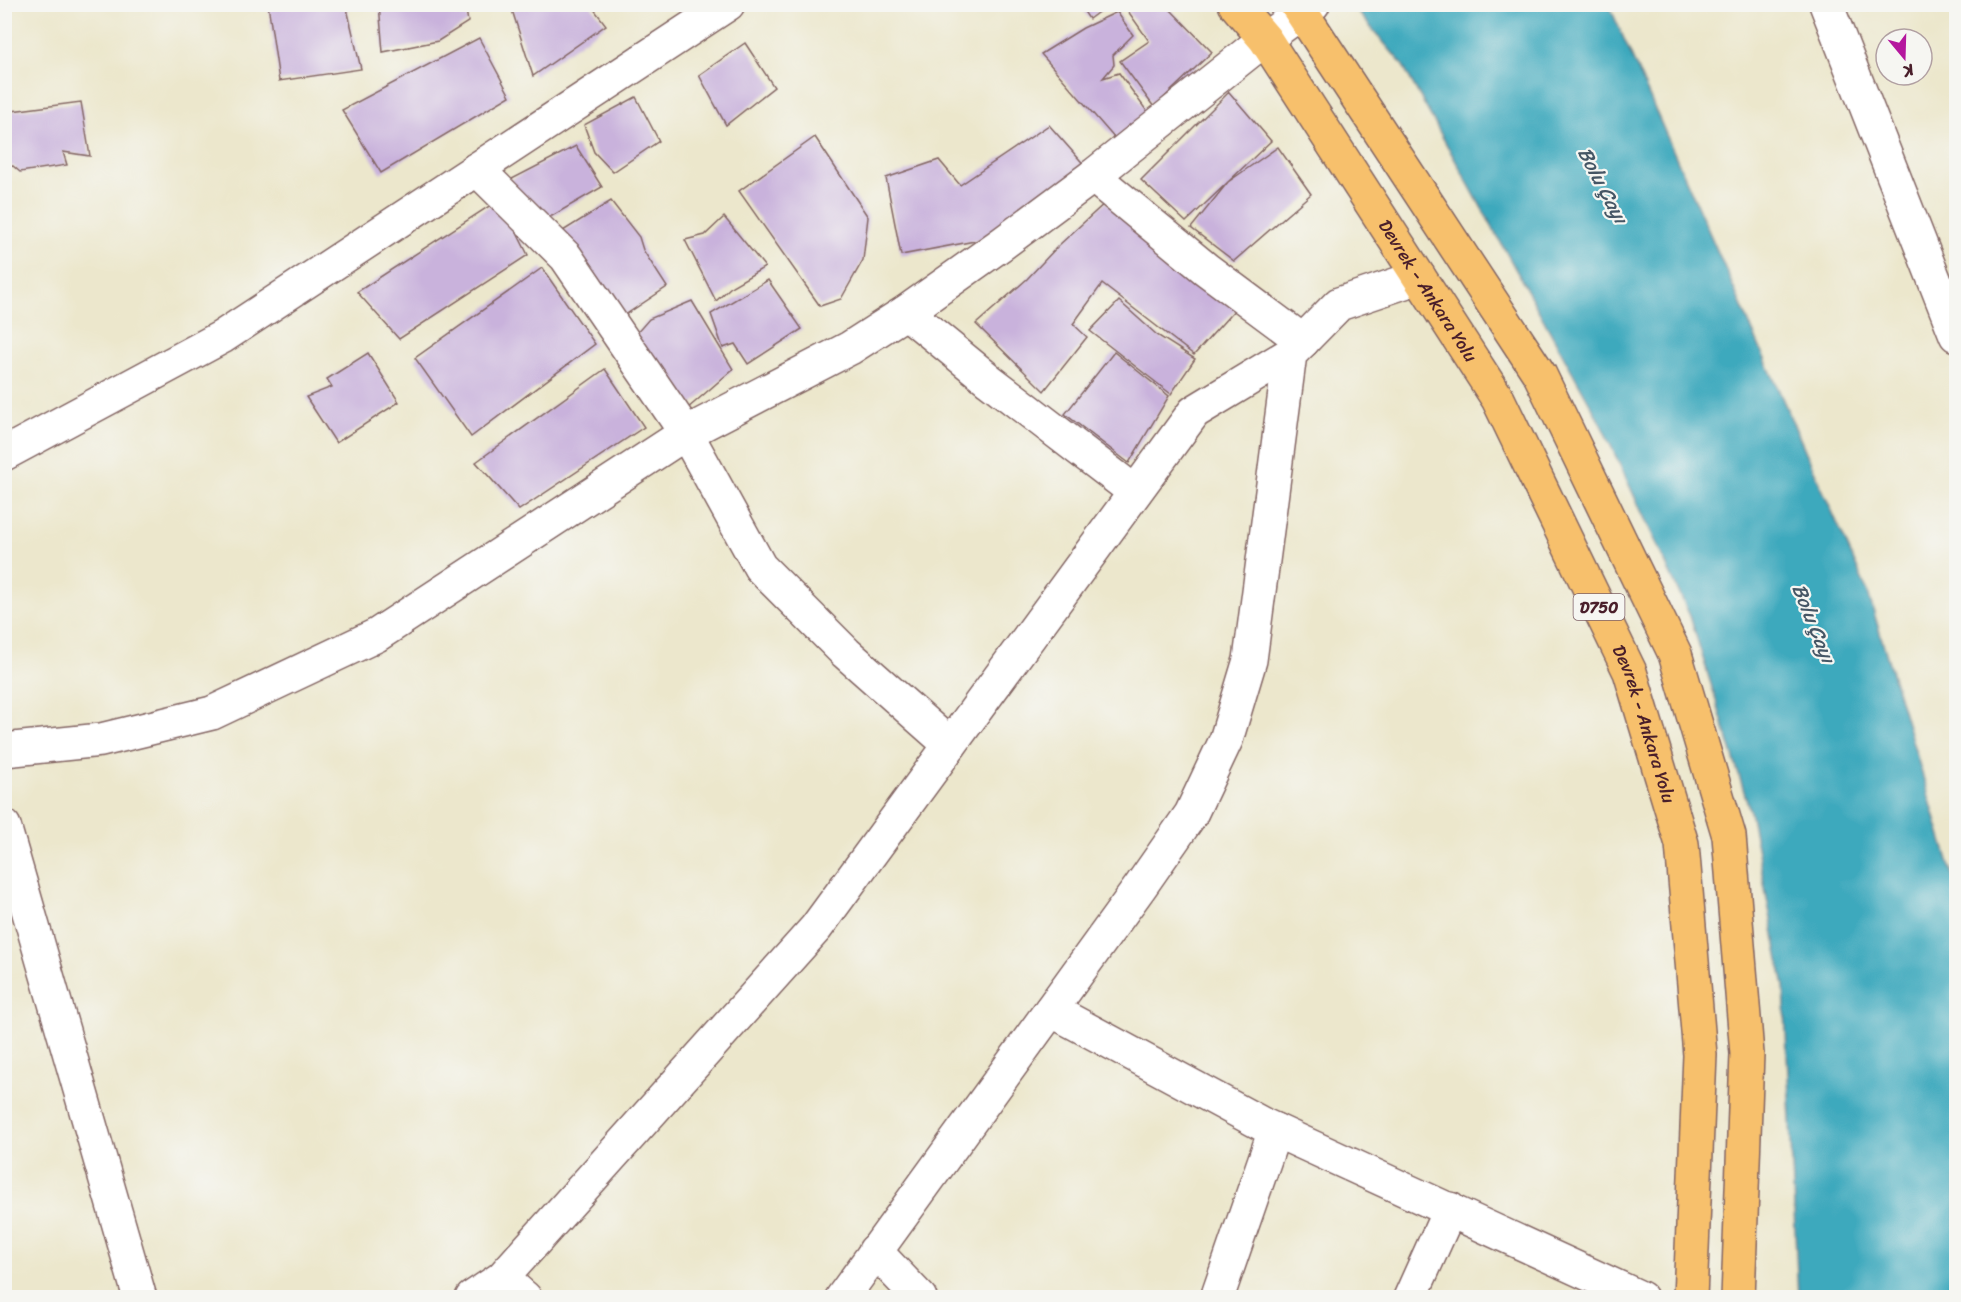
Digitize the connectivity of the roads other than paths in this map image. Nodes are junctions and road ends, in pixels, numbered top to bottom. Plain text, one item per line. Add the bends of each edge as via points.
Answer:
1 (728, 4) edge
2 (1235, 4) edge
3 (1826, 4) edge
4 (1304, 7) edge
5 (1265, 39) junction
6 (477, 169) junction
7 (1093, 176) junction
8 (1419, 277) junction
9 (906, 312) junction
10 (1956, 335) edge
11 (1296, 348) junction
12 (686, 434) junction
13 (4, 454) edge
14 (1135, 492) junction
15 (950, 745) junction
16 (4, 750) edge
17 (4, 826) edge
18 (1051, 1010) junction
19 (1275, 1130) junction
20 (1450, 1209) junction
21 (875, 1251) junction
22 (513, 1288) edge
23 (140, 1298) edge
24 (472, 1298) edge
25 (842, 1298) edge
26 (920, 1298) edge
27 (1217, 1298) edge
28 (1410, 1298) edge
29 (1641, 1298) edge
30 (1690, 1298) edge
31 (1738, 1298) edge

1 - 6 street
2 - 5 highway, Devrek - Ankara Yolu / D750
3 - 10 street
4 - 5 street
4 - 31 highway, D750 via 1540,375 1674,654 1729,836 1747,1054
5 - 7 street
5 - 8 highway, Devrek - Ankara Yolu / D750
6 - 12 street via 566,258
6 - 13 street via 222,337
7 - 9 street
7 - 11 street
8 - 11 street via 1339,304
8 - 30 highway, Devrek - Ankara Yolu / D750 via 1498,399 1630,672 1682,844 1700,1055
9 - 12 street via 850,348
9 - 14 street
11 - 14 street via 1194,412
11 - 18 street via 1250,660 1226,740 1191,814
12 - 15 street via 760,567 846,653
12 - 16 street via 377,635 212,713 101,740
14 - 15 street
15 - 22 street via 816,928
17 - 23 street
18 - 19 street
18 - 21 street
19 - 20 street
19 - 27 street
20 - 28 street
20 - 29 street
21 - 25 street
21 - 26 street
22 - 24 street

